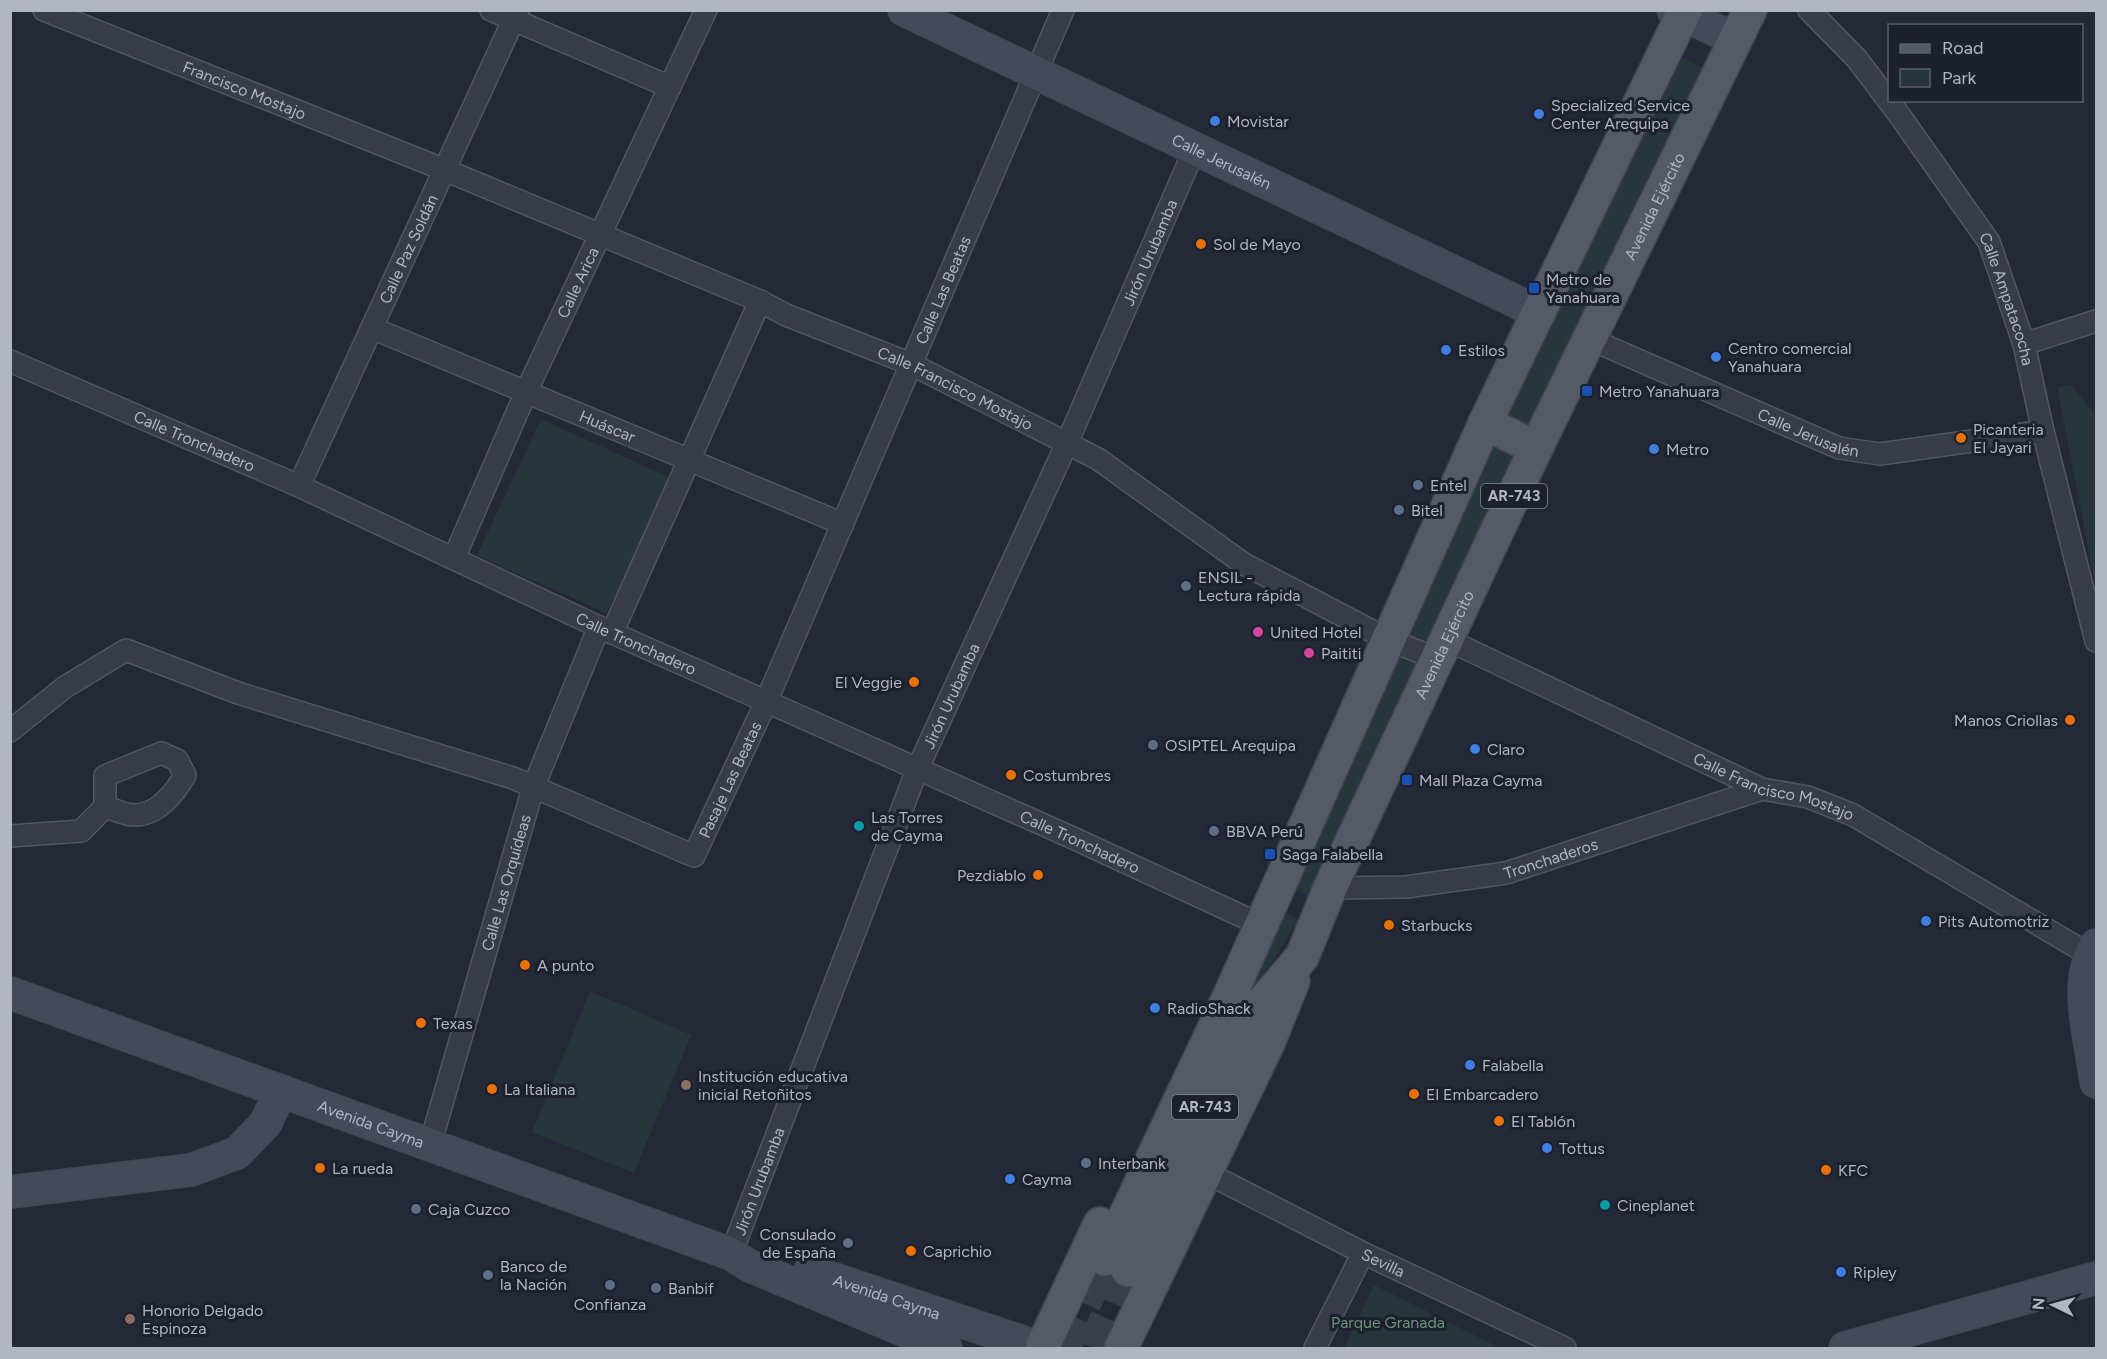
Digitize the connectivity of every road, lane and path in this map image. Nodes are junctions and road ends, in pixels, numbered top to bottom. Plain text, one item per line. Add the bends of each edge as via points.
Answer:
1 (44, 10) edge
2 (490, 10) edge
3 (706, 10) edge
4 (904, 10) edge
5 (1063, 10) edge
6 (1750, 10) edge
7 (1809, 10) edge
8 (1680, 12) edge
9 (516, 16) edge
10 (1736, 39) junction
11 (1036, 73) junction
12 (670, 87) junction
13 (1888, 102) edge
14 (1888, 102) edge
15 (1195, 148) junction
16 (445, 170) junction
17 (600, 235) junction
18 (759, 301) junction
19 (1540, 313) junction
20 (2097, 321) edge
21 (372, 328) junction
22 (1590, 339) junction
23 (2024, 344) junction
24 (10, 361) edge
25 (911, 364) junction
26 (526, 392) junction
27 (1485, 423) junction
28 (2043, 432) junction
29 (1067, 443) junction
30 (1536, 448) junction
31 (687, 460) junction
32 (299, 486) junction
33 (843, 524) junction
34 (454, 558) junction
35 (605, 630) junction
36 (1389, 640) junction
37 (2097, 641) edge
38 (1443, 650) junction
39 (766, 702) junction
40 (10, 730) edge
41 (917, 771) junction
42 (533, 788) junction
43 (1762, 789) junction
44 (105, 807) dead end
45 (10, 836) edge
46 (1330, 888) junction
47 (1261, 925) junction
48 (2093, 950) edge
49 (1302, 957) junction
50 (10, 993) edge
51 (1231, 993) junction
52 (2097, 1082) edge
53 (281, 1091) junction
54 (430, 1145) junction
55 (1204, 1172) junction
56 (10, 1192) edge
57 (1364, 1253) junction
58 (731, 1254) junction
59 (2097, 1278) edge
60 (946, 1348) edge
61 (1042, 1348) edge
62 (1121, 1348) edge
63 (1315, 1348) edge
64 (1565, 1348) edge
65 (1845, 1348) edge

1 - 16 street, Francisco Mostajo
2 - 9 street
3 - 12 street, Calle Arica
4 - 11 street, Calle Jerusalén
5 - 11 street, Calle Las Beatas
6 - 10 main road, Avenida Ejército / AR-743
7 - 14 street, Calle Ampatacocha via 1857,59
8 - 10 street
8 - 19 main road, Avenida Ejército / AR-743
9 - 12 street
9 - 16 street, Calle Paz Soldán
10 - 22 main road, Avenida Ejército / AR-743
11 - 15 street, Calle Jerusalén
11 - 25 street, Calle Las Beatas
12 - 17 street, Calle Arica
13 - 23 street, Calle Ampatacocha via 1989,242
15 - 19 street, Calle Jerusalén
15 - 29 street, Jirón Urubamba
16 - 17 street, Calle Francisco Mostajo
16 - 21 street, Calle Paz Soldán
17 - 18 street, Calle Francisco Mostajo
17 - 26 street, Calle Arica
18 - 25 street, Calle Francisco Mostajo
18 - 31 street, Calle Las Orquídeas
19 - 27 main road, Avenida Ejército / AR-743
20 - 23 street
21 - 26 street, Huáscar
21 - 32 street, Calle Paz Soldán
22 - 28 street, Calle Jerusalén via 1839,448 1880,454
22 - 30 main road, Avenida Ejército / AR-743
23 - 28 street, Calle Ampatacocha
24 - 32 street, Calle Tronchadero
25 - 29 street, Calle Francisco Mostajo
25 - 33 street, Calle Las Beatas
26 - 31 street, Huáscar
26 - 34 street, Calle Arica
27 - 30 main road
27 - 36 main road, Avenida Ejército / AR-743
28 - 37 street, Calle Ampatacocha
29 - 36 street, Calle Francisco Mostajo via 1098,459 1244,564
29 - 41 street, Jirón Urubamba
30 - 38 main road, Avenida Ejército / AR-743
31 - 33 street, Huáscar
31 - 35 street, Calle Las Orquídeas
32 - 34 street, Calle Tronchadero
33 - 39 street, Calle Las Beatas
34 - 35 street, Calle Tronchadero
35 - 39 street, Calle Tronchadero
35 - 42 street, Calle Las Orquídeas
36 - 38 street, Calle Francisco Mostajo
36 - 47 main road, Avenida Ejército / AR-743
38 - 43 street, Calle Francisco Mostajo
38 - 46 main road, Avenida Ejército / AR-743
39 - 41 street, Calle Tronchadero
39 - 42 street, Pasaje Las Beatas via 694,856
40 - 42 street via 65,687 126,650 238,693 513,778
41 - 47 street, Calle Tronchadero
41 - 58 street, Jirón Urubamba
42 - 54 street, Calle Las Orquídeas
43 - 46 street, Tronchaderos via 1506,873 1406,887
43 - 48 street, Calle Francisco Mostajo via 1808,797 1853,815
44 - 45 street via 81,831
46 - 49 main road, Avenida Ejército / AR-743
47 - 51 main road, Avenida Ejército / AR-743
48 - 52 street via 2084,990
49 - 51 main road, Avenida Ejército / AR-743 via 1244,1024 1116,1264
49 - 55 main road via 1268,1043
50 - 53 street, Avenida Cayma
51 - 61 main road via 1205,1005
53 - 54 street, Avenida Cayma
53 - 56 street via 265,1124 237,1153 191,1170
54 - 58 street, Avenida Cayma
55 - 57 street, Sevilla
55 - 62 main road
57 - 63 street
57 - 64 street, Sevilla
58 - 60 street, Avenida Cayma via 750,1266
58 - 61 street, Avenida Cayma via 754,1255 844,1281
59 - 65 street

